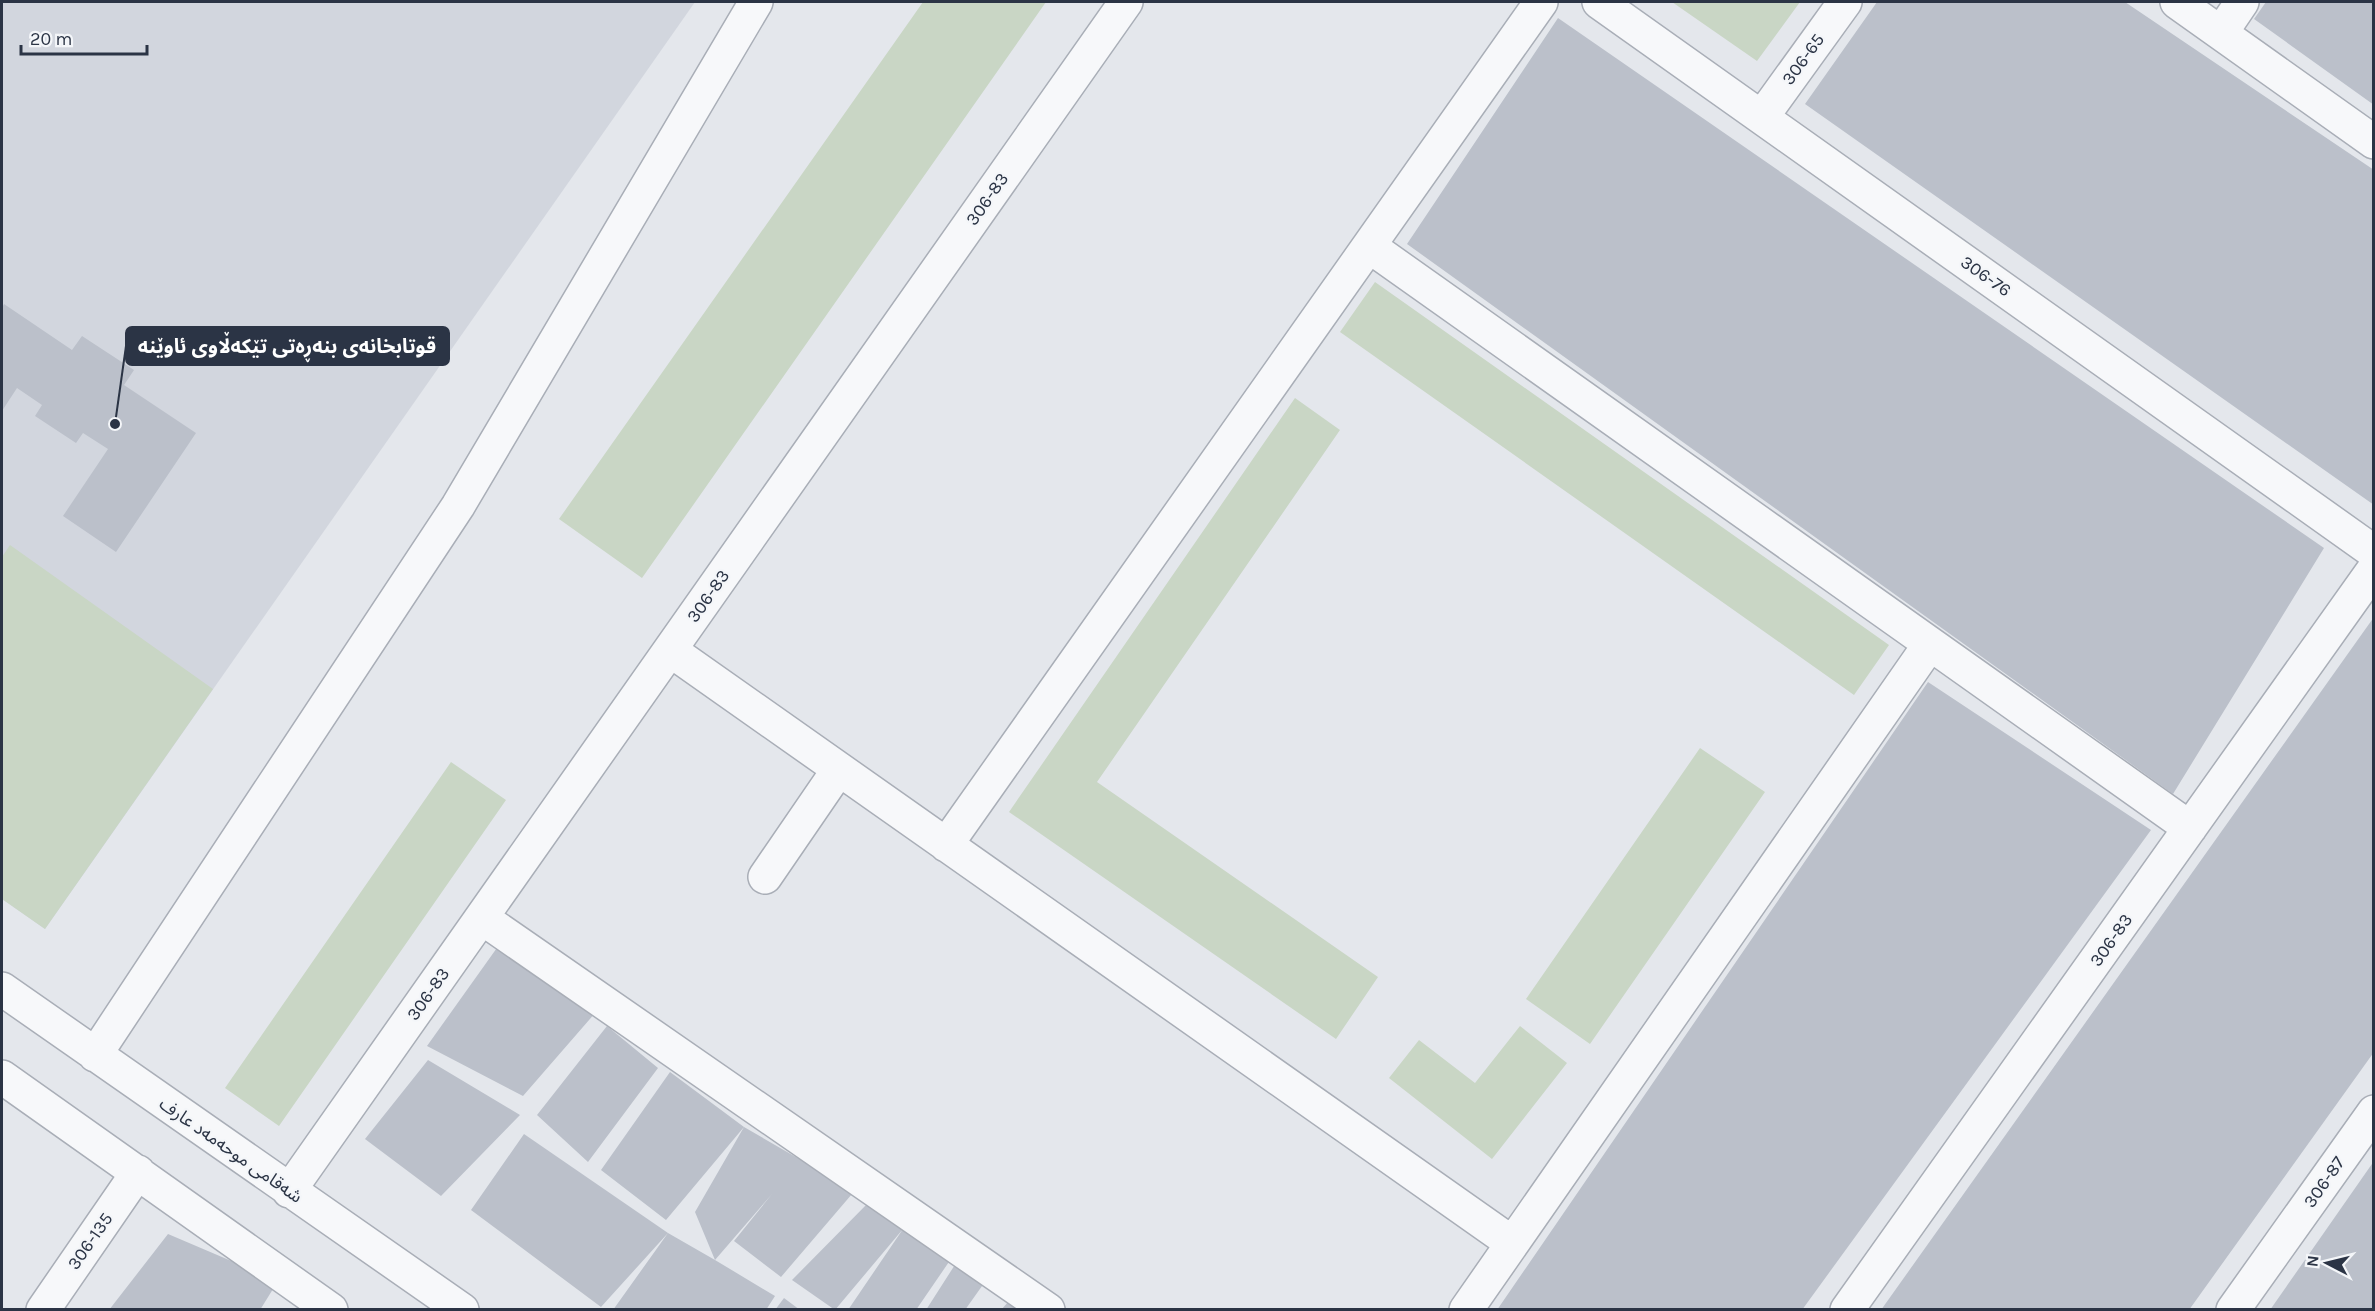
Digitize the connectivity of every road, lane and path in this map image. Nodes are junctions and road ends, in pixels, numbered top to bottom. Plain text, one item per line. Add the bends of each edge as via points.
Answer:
1 (756, 2) edge
2 (1126, 2) edge
3 (1541, 2) edge
4 (1599, 2) edge
5 (1845, 2) edge
6 (2177, 2) edge
7 (2242, 2) edge
8 (2221, 33) junction
9 (1762, 117) junction
10 (2373, 142) edge
11 (1368, 246) junction
12 (2373, 552) edge
13 (2373, 569) edge
14 (1930, 644) junction
15 (670, 650) junction
16 (839, 769) junction
17 (2190, 828) junction
18 (946, 844) junction
19 (765, 877) dead end
20 (482, 918) junction
21 (2, 989) edge
22 (95, 1054) junction
23 (2, 1077) edge
24 (2373, 1112) edge
25 (138, 1172) junction
26 (289, 1191) junction
27 (1512, 1243) junction
28 (43, 1310) edge
29 (331, 1310) edge
30 (462, 1310) edge
31 (1048, 1310) edge
32 (1466, 1310) edge
33 (1847, 1310) edge
34 (2233, 1310) edge

1 - 22 street via 458,506
2 - 15 street, 306-83
3 - 11 street
4 - 9 street, 306-76
5 - 9 street, 306-65
6 - 8 street
7 - 8 street
8 - 10 street
9 - 12 street, 306-76
11 - 14 street
11 - 18 street
13 - 17 street, 306-83
14 - 17 street
14 - 27 street
15 - 16 street
15 - 20 street, 306-83
16 - 18 street
16 - 19 street
17 - 33 street, 306-83
18 - 27 street
20 - 26 street, 306-83
20 - 31 street
21 - 22 street, شەقامی موحەمەد عارف
22 - 26 street, شەقامی موحەمەد عارف
23 - 25 street
24 - 34 street, 306-87
25 - 28 street, 306-135
25 - 29 street
26 - 30 street, شەقامی موحەمەد عارف
27 - 32 street

